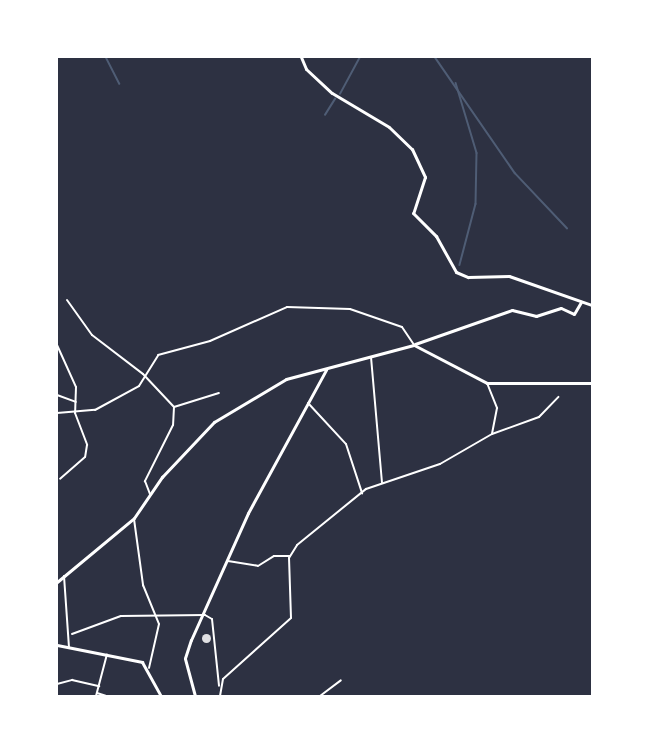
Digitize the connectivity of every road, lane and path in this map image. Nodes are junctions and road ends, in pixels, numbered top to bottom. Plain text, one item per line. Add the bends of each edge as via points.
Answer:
1 (301, 57) edge
2 (67, 300) dead end
3 (581, 302) junction
4 (592, 305) edge
5 (57, 345) edge
6 (414, 345) junction
7 (370, 355) junction
8 (326, 370) junction
9 (146, 378) junction
10 (487, 383) junction
11 (592, 383) edge
12 (219, 393) dead end
13 (57, 395) edge
14 (558, 397) dead end
15 (76, 402) junction
16 (308, 403) junction
17 (174, 407) junction
18 (57, 412) edge
19 (75, 413) junction
20 (492, 434) junction
21 (60, 479) dead end
22 (382, 483) junction
23 (362, 493) junction
24 (150, 494) junction
25 (134, 518) junction
26 (290, 556) junction
27 (228, 561) junction
28 (64, 576) junction
29 (57, 582) edge
30 (158, 614) junction
31 (205, 615) junction
32 (72, 634) junction
33 (58, 646) edge
34 (69, 647) junction
35 (107, 654) junction
36 (149, 668) junction
37 (341, 680) dead end
38 (57, 684) edge
39 (99, 686) junction
40 (219, 686) junction
41 (97, 695) edge
42 (106, 696) edge
43 (161, 696) edge
44 (195, 696) edge
45 (220, 696) edge
46 (320, 696) edge

1 - 3 street via 306,69 332,93 389,127 412,149 425,177 413,213 436,236 456,272 468,277 509,276
2 - 9 street via 92,336
3 - 4 street
3 - 6 street via 574,315 561,308 536,316 512,309
5 - 15 street via 76,387
6 - 7 street
6 - 9 street via 402,327 350,309 297,305 158,355
6 - 10 street
7 - 8 street
7 - 22 street
8 - 16 street
8 - 24 street via 281,381 214,422
9 - 17 street
9 - 19 street via 122,397
10 - 11 street
10 - 20 street via 497,408
12 - 17 street
13 - 15 street
14 - 20 street via 539,417
15 - 19 street
16 - 23 street via 346,444
16 - 27 street
17 - 24 street via 173,425 145,482
18 - 19 street
19 - 21 street via 87,452
20 - 22 street via 440,464
22 - 23 street
23 - 26 street
24 - 25 street
25 - 28 street
25 - 30 street via 144,589
26 - 27 street via 274,556 258,566
26 - 40 street via 291,618
27 - 31 street
28 - 29 street
28 - 32 street
30 - 31 street
30 - 32 street via 102,620
30 - 36 street
31 - 40 street via 212,619
31 - 44 street via 185,658
32 - 34 street
33 - 34 street
34 - 35 street
35 - 36 street
35 - 39 street
36 - 43 street
37 - 46 street
38 - 39 street via 72,680
39 - 41 street
40 - 45 street
41 - 42 street

